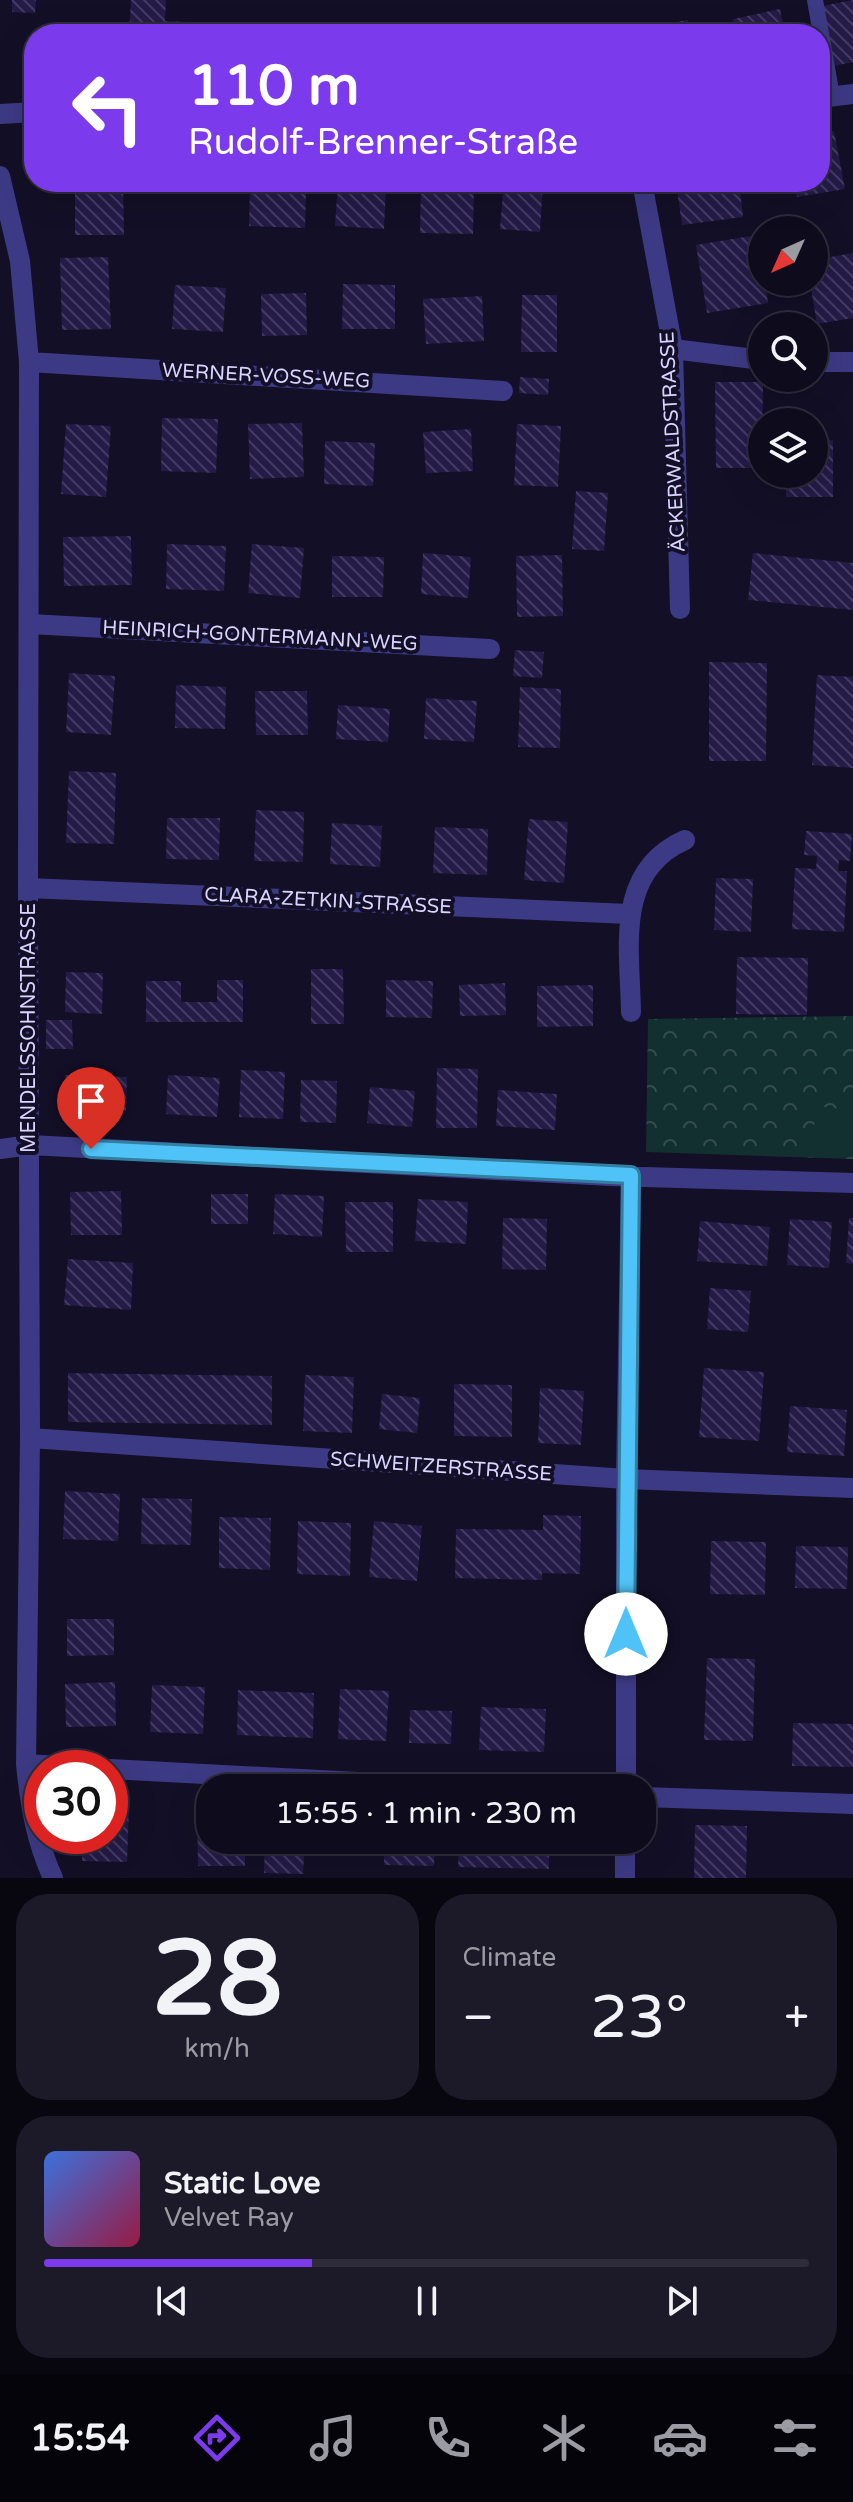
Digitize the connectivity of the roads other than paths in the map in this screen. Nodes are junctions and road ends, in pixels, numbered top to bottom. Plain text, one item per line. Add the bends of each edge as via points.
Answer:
1 (815, 0) edge
2 (820, 24) edge
3 (830, 72) edge
4 (835, 96) edge
5 (24, 113) edge
6 (0, 114) edge
7 (0, 176) edge
8 (0, 183) edge
9 (644, 192) edge
10 (673, 349) junction
11 (748, 358) edge
12 (29, 362) junction
13 (828, 362) edge
14 (853, 362) edge
15 (503, 391) dead end
16 (680, 609) dead end
17 (30, 624) junction
18 (490, 649) dead end
19 (685, 840) dead end
20 (28, 888) junction
21 (629, 914) junction
22 (631, 1012) dead end
23 (30, 1145) junction
24 (0, 1149) edge
25 (631, 1175) junction
26 (853, 1183) edge
27 (30, 1438) junction
28 (626, 1479) junction
29 (853, 1488) edge
30 (26, 1750) edge
31 (128, 1770) edge
32 (205, 1774) edge
33 (626, 1774) edge
34 (656, 1797) edge
35 (853, 1804) edge
36 (42, 1854) edge
37 (625, 1854) edge
38 (53, 1878) edge
39 (625, 1878) edge

1 - 2 lane
3 - 4 lane
5 - 6 street
7 - 8 street, MENDELSSOHNSTRASSE
8 - 12 street, MENDELSSOHNSTRASSE via 20,261
9 - 10 street, ÄCKERWALDSTRASSE
10 - 11 street
10 - 16 street, ÄCKERWALDSTRASSE
12 - 15 street, WERNER-VOSS-WEG
12 - 17 street, MENDELSSOHNSTRASSE
13 - 14 street
17 - 18 street, HEINRICH-GONTERMANN-WEG
17 - 20 street, MENDELSSOHNSTRASSE
19 - 21 street via 664,849 651,863
20 - 21 street, CLARA-ZETKIN-STRASSE
20 - 23 street, MENDELSSOHNSTRASSE
21 - 22 street
23 - 24 street
23 - 25 street
23 - 27 street, MENDELSSOHNSTRASSE
25 - 26 street
25 - 28 street
27 - 28 street, SCHWEITZERSTRASSE
27 - 30 street, MENDELSSOHNSTRASSE
28 - 29 street, SCHWEITZERSTRASSE
28 - 33 street
31 - 32 street
34 - 35 street
36 - 38 street, MENDELSSOHNSTRASSE
37 - 39 street

